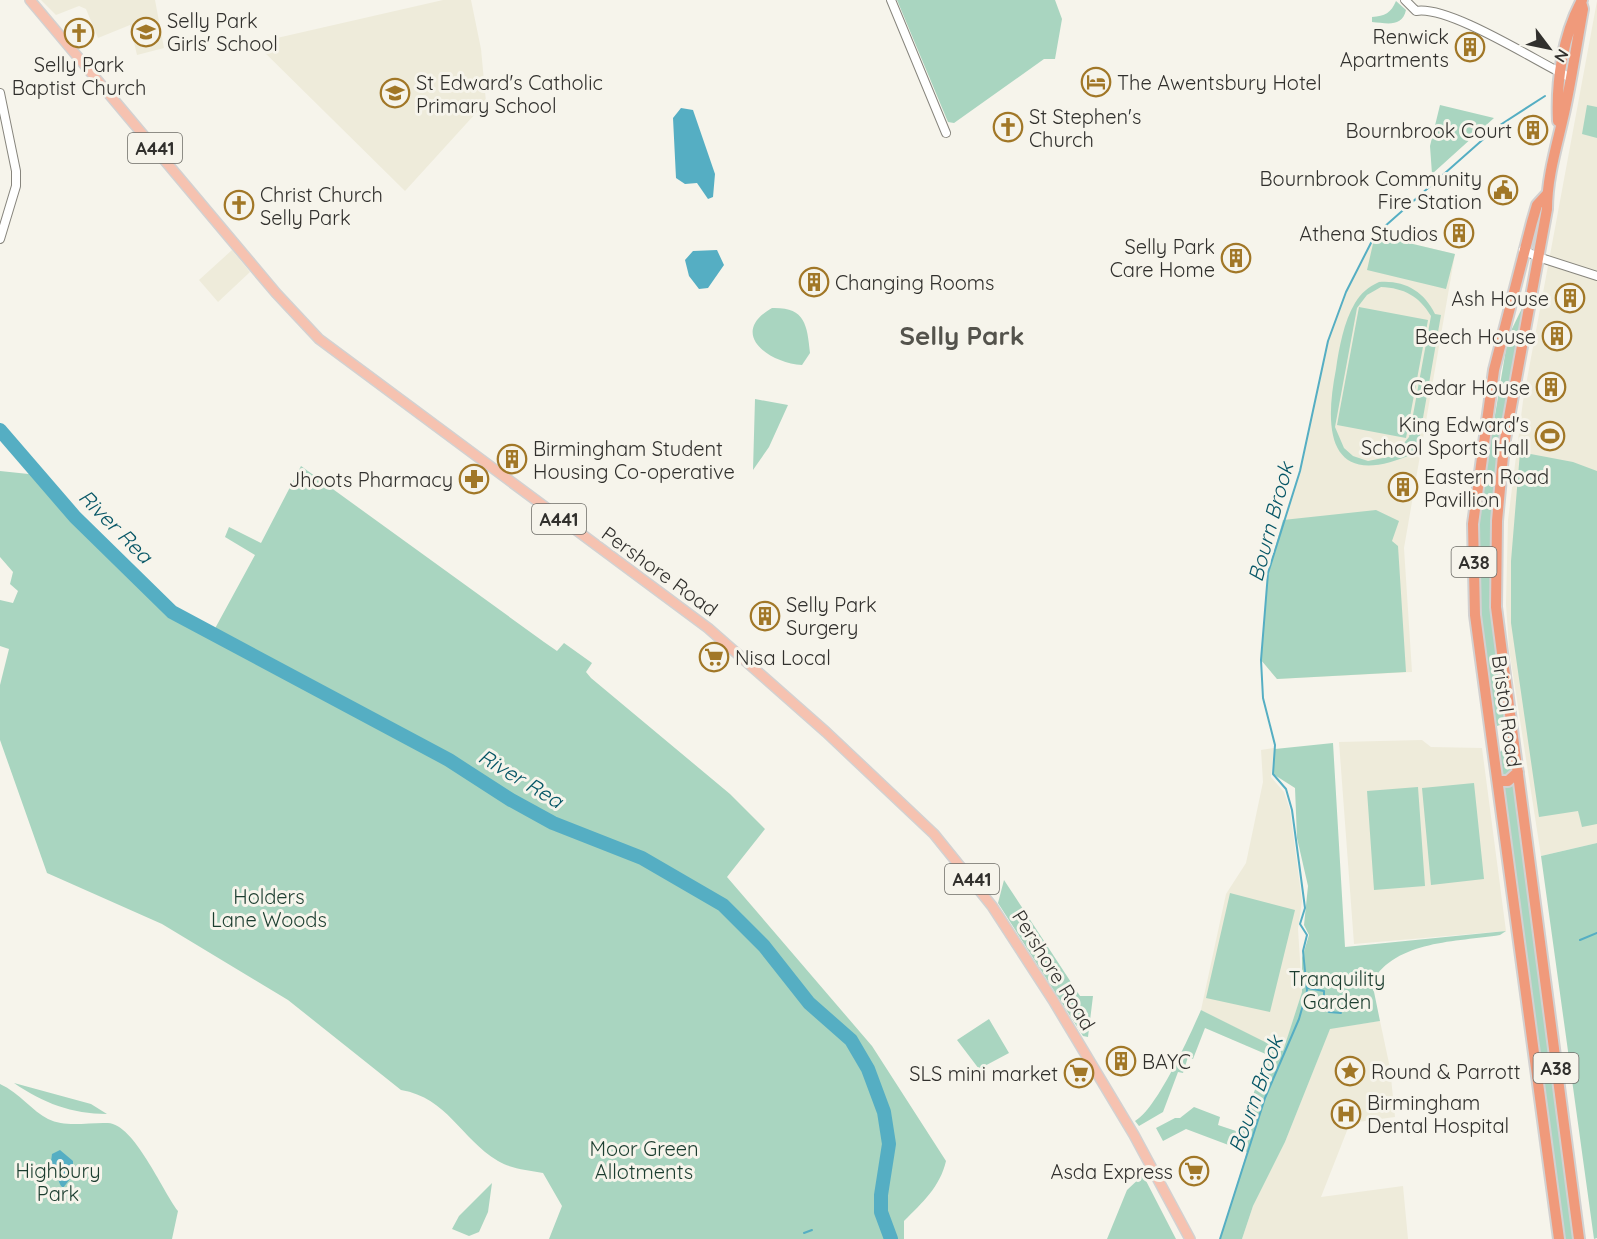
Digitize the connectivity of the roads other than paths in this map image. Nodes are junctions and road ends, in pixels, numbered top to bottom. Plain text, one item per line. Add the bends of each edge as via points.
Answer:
1 (30, 0) edge
2 (891, 0) edge
3 (1405, 0) edge
4 (1582, 1) edge
5 (1565, 76) junction
6 (0, 93) edge
7 (946, 133) dead end
8 (1547, 194) junction
9 (0, 239) edge
10 (1523, 250) junction
11 (1538, 257) junction
12 (1597, 276) edge
13 (1500, 342) junction
14 (1513, 734) junction
15 (1492, 737) junction
16 (1518, 772) junction
17 (1498, 781) junction
18 (1190, 1239) edge
19 (1559, 1239) edge
20 (1580, 1239) edge

1 - 18 main road, Pershore Road / A441 via 319,339 708,628 934,834 992,906 1053,1000
2 - 7 street
3 - 5 street via 1416,11 1433,11 1481,31
4 - 5 highway, Bristol Road / A38
5 - 8 highway, Bristol Road / A38
6 - 9 street via 16,171 14,193
8 - 10 highway, Bristol Road / A38 via 1538,205
8 - 11 highway, Bristol Road / A38
10 - 11 street
10 - 13 highway, Bristol Road / A38
11 - 12 street
11 - 13 highway via 1526,262 1511,324
11 - 14 highway, Bristol Road / A38 via 1504,445 1497,521 1496,607
13 - 15 highway, Bristol Road / A38 via 1473,524 1475,615
14 - 15 highway
14 - 16 highway, Bristol Road / A38
15 - 17 highway, Bristol Road / A38
16 - 17 highway via 1508,781
16 - 20 highway, Bristol Road / A38
17 - 19 highway, Bristol Road / A38

